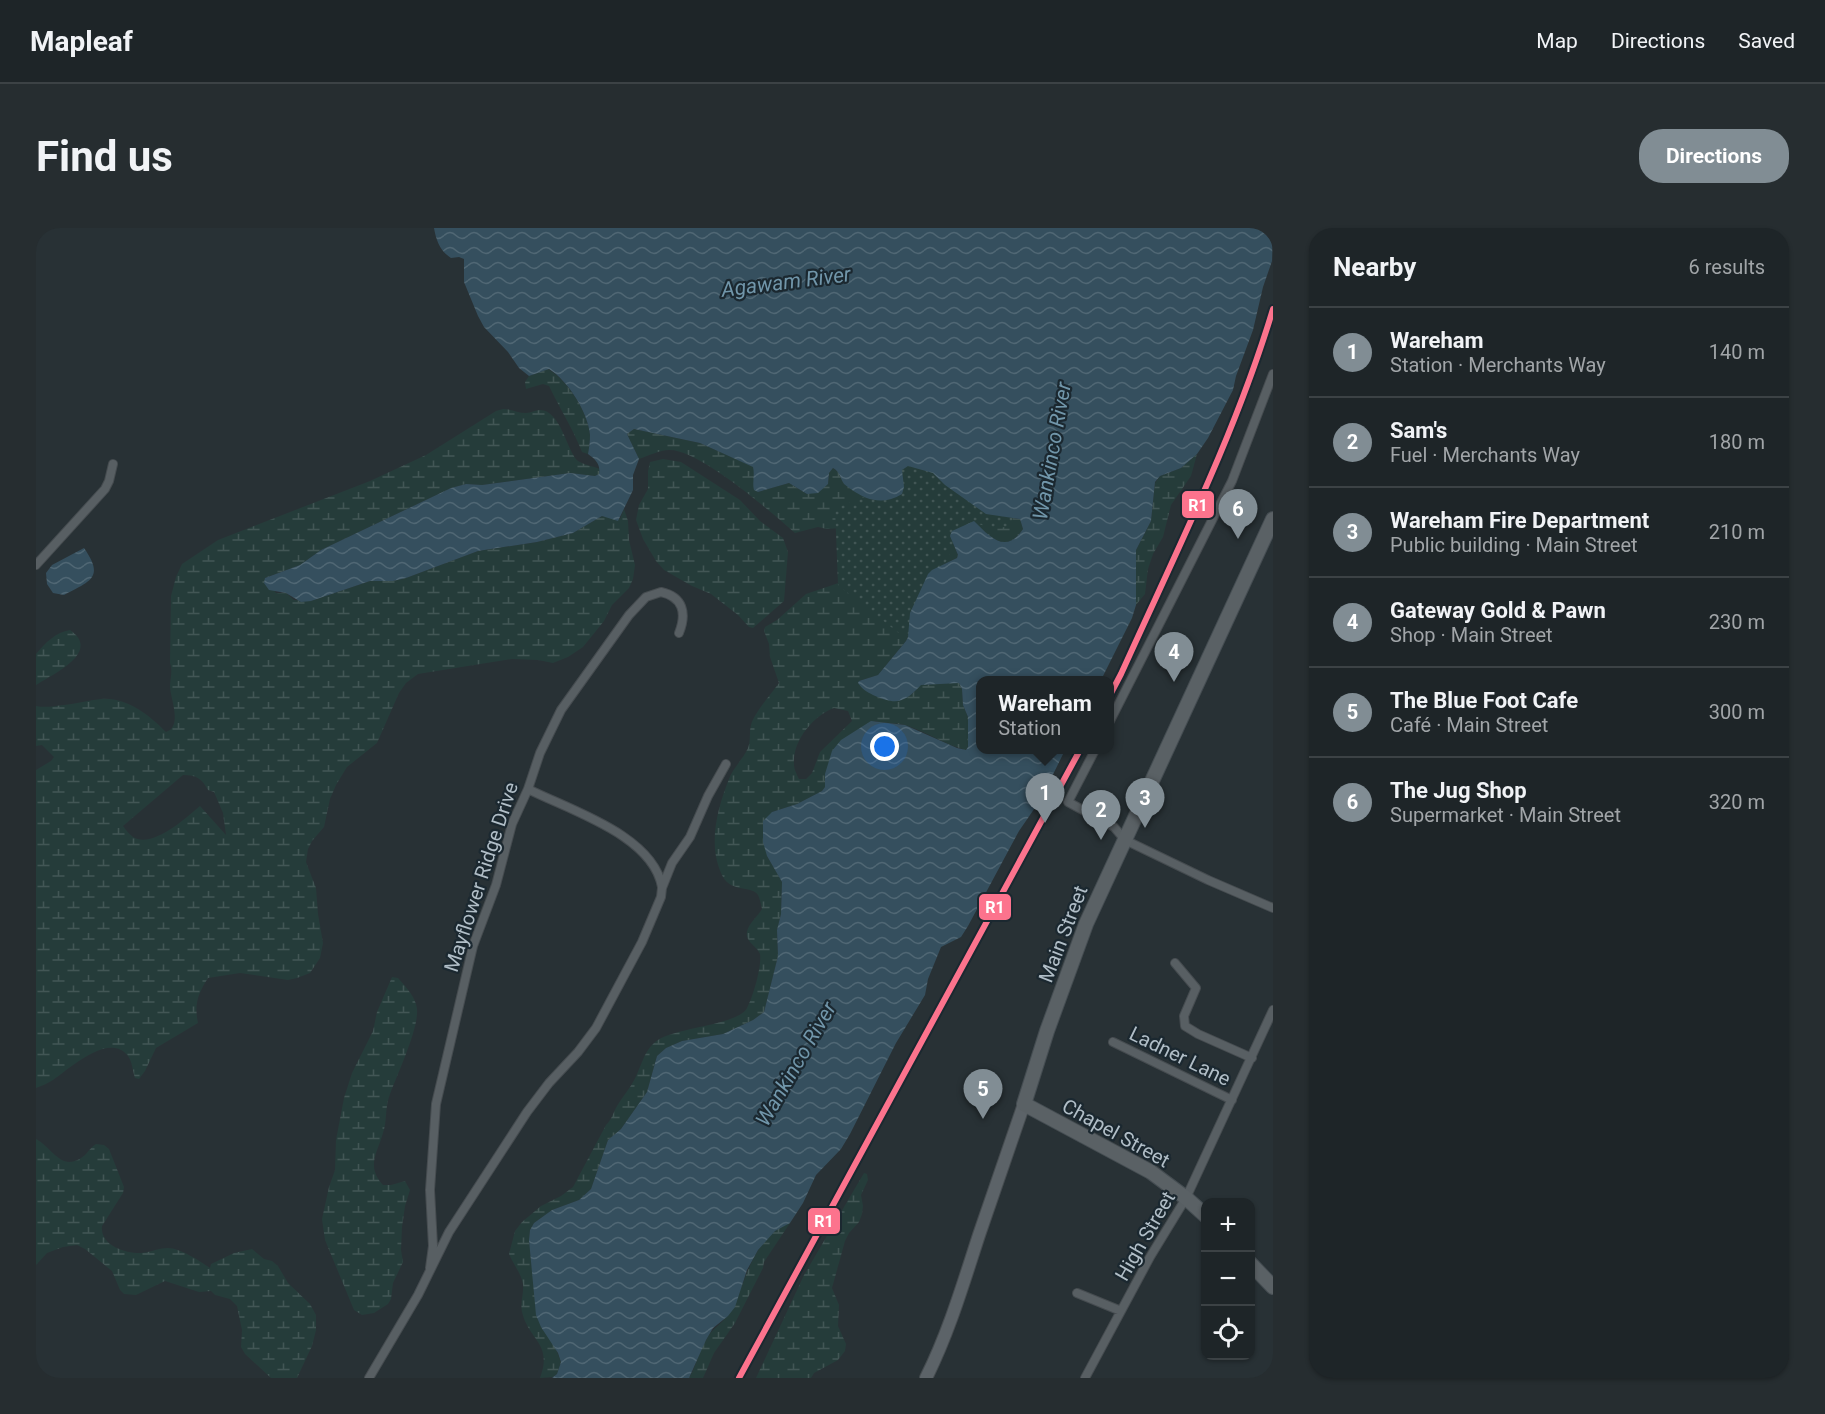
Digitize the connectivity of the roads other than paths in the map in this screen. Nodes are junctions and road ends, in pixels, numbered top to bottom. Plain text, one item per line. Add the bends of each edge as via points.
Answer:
1 (1273, 374) edge
2 (113, 464) dead end
3 (1273, 519) edge
4 (36, 565) edge
5 (679, 633) dead end
6 (1114, 713) edge
7 (1093, 754) edge
8 (726, 764) dead end
9 (528, 789) junction
10 (1125, 840) junction
11 (662, 888) junction
12 (1273, 908) edge
13 (1175, 963) dead end
14 (1273, 1010) edge
15 (1113, 1042) dead end
16 (1252, 1058) junction
17 (1232, 1100) junction
18 (1024, 1104) junction
19 (1186, 1198) junction
20 (1201, 1212) edge
21 (1255, 1267) edge
22 (430, 1269) junction
23 (1273, 1287) edge
24 (1077, 1293) dead end
25 (1121, 1311) junction
26 (1273, 1373) edge
27 (369, 1378) edge
28 (926, 1378) edge
29 (1085, 1378) edge
30 (1269, 1378) edge

1 - 6 street via 1242,460
2 - 4 street via 105,489
3 - 10 main road, Main Street
5 - 9 street, Mayflower Ridge Drive via 684,616 675,598 658,592 642,601 561,710
7 - 10 street via 1068,802 1114,827
8 - 11 street, Mayflower Ridge Drive
9 - 11 street via 618,833 650,861
9 - 22 street, Mayflower Ridge Drive via 473,946 436,1104
10 - 12 street
10 - 18 main road, Main Street via 1075,949
11 - 22 street, Mayflower Ridge Drive via 642,942 596,1028 526,1112
13 - 16 street via 1196,988 1184,1016 1185,1026
14 - 16 street, High Street
15 - 17 street, Ladner Lane
16 - 17 street, High Street
17 - 19 street, High Street
18 - 19 main road, Chapel Street via 1150,1172
18 - 28 main road, Main Street via 942,1346
19 - 20 main road, Chapel Street
19 - 25 street, High Street
21 - 23 main road
22 - 27 street, Mayflower Ridge Drive
24 - 25 street
25 - 29 street, High Street
26 - 30 street

